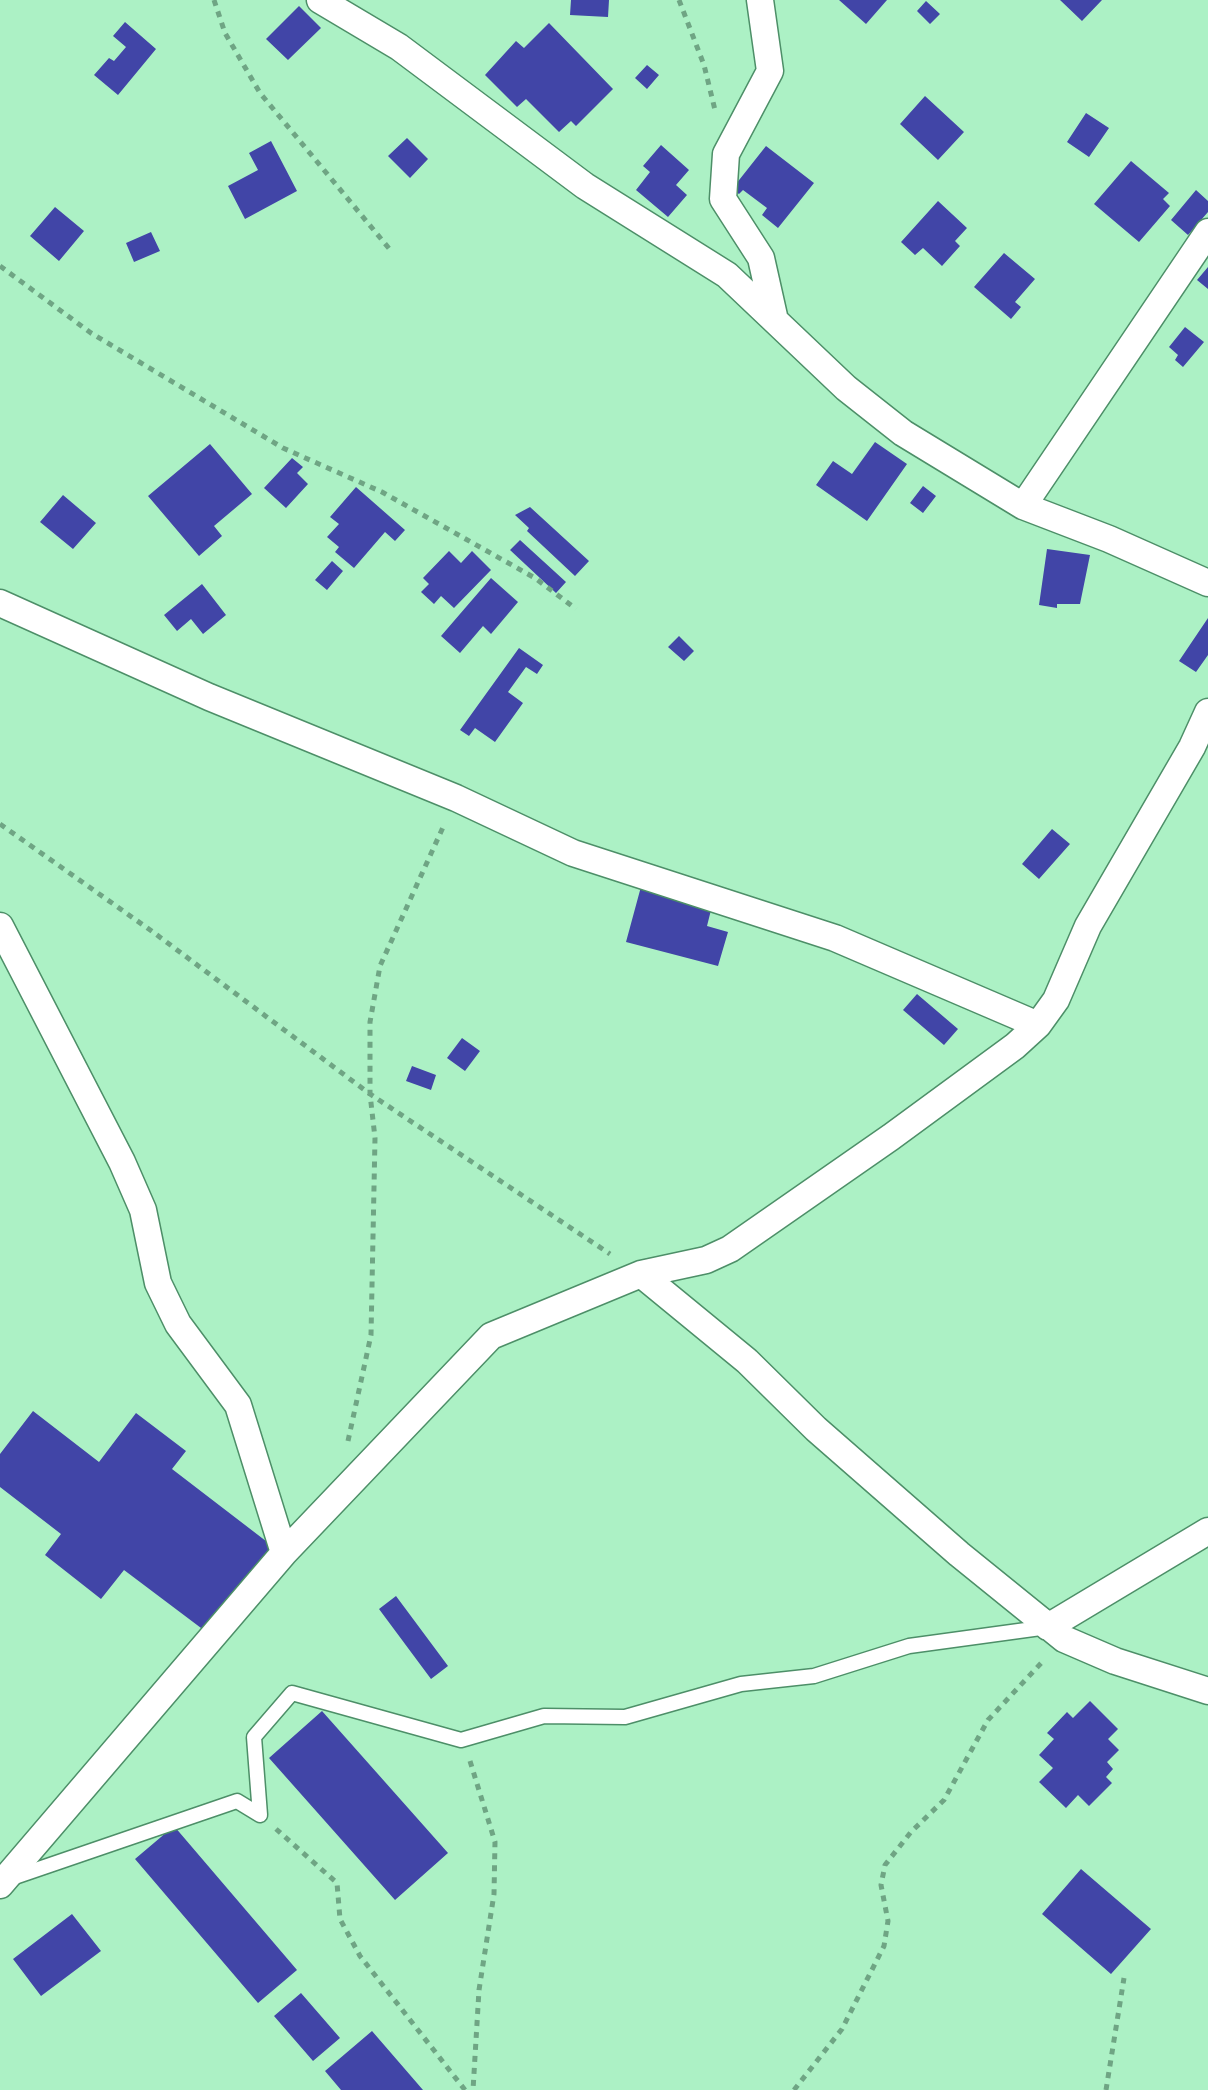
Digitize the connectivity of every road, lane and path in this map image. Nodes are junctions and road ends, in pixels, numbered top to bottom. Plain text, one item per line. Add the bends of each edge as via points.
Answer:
1 (214, 0) edge
2 (320, 0) edge
3 (679, 0) edge
4 (760, 0) edge
5 (726, 154) junction
6 (1208, 232) edge
7 (392, 252) dead end
8 (0, 266) edge
9 (774, 316) junction
10 (1023, 506) junction
11 (1208, 583) edge
12 (0, 603) edge
13 (576, 609) dead end
14 (1208, 712) edge
15 (1200, 752) edge
16 (456, 798) junction
17 (0, 824) edge
18 (0, 926) edge
19 (1038, 1025) junction
20 (370, 1094) junction
21 (641, 1274) junction
22 (337, 1494) junction
23 (1208, 1531) edge
24 (284, 1553) junction
25 (1056, 1633) junction
26 (1208, 1691) edge
27 (461, 1740) junction
28 (260, 1815) junction
29 (2, 1883) edge
30 (1124, 1978) dead end
31 (465, 2090) edge
32 (473, 2090) edge
33 (794, 2090) edge
34 (1106, 2090) edge

1 - 7 path via 225,33 260,93
2 - 9 street via 399,47 585,186 727,275
3 - 5 path via 704,65
4 - 5 street via 770,71
5 - 9 street via 723,199 761,258
6 - 10 street
8 - 13 path via 91,333 283,448 382,492 535,578
9 - 10 street via 846,388 903,433
10 - 11 street
12 - 16 street via 209,697
14 - 15 street
15 - 19 street via 1088,926 1056,1000
16 - 19 street via 573,853 835,938
16 - 20 path via 380,966 370,1022
17 - 20 path
18 - 24 street via 122,1162 143,1210 158,1283 178,1324 238,1405
19 - 21 street via 891,1137 730,1249 706,1260
20 - 21 path
20 - 22 path via 375,1138 371,1335
21 - 22 street via 491,1336
21 - 25 street
22 - 24 street
23 - 25 street
24 - 29 street
25 - 26 street via 1115,1661
25 - 27 lane via 909,1646 814,1676 741,1684 625,1717 544,1716
25 - 33 path via 988,1720 944,1800 885,1865 881,1885 888,1921 880,1955 842,2029
27 - 28 lane via 292,1693 254,1737
27 - 32 path via 495,1842
28 - 29 lane via 237,1801
28 - 31 path via 337,1883 340,1919 360,1956
30 - 34 path

